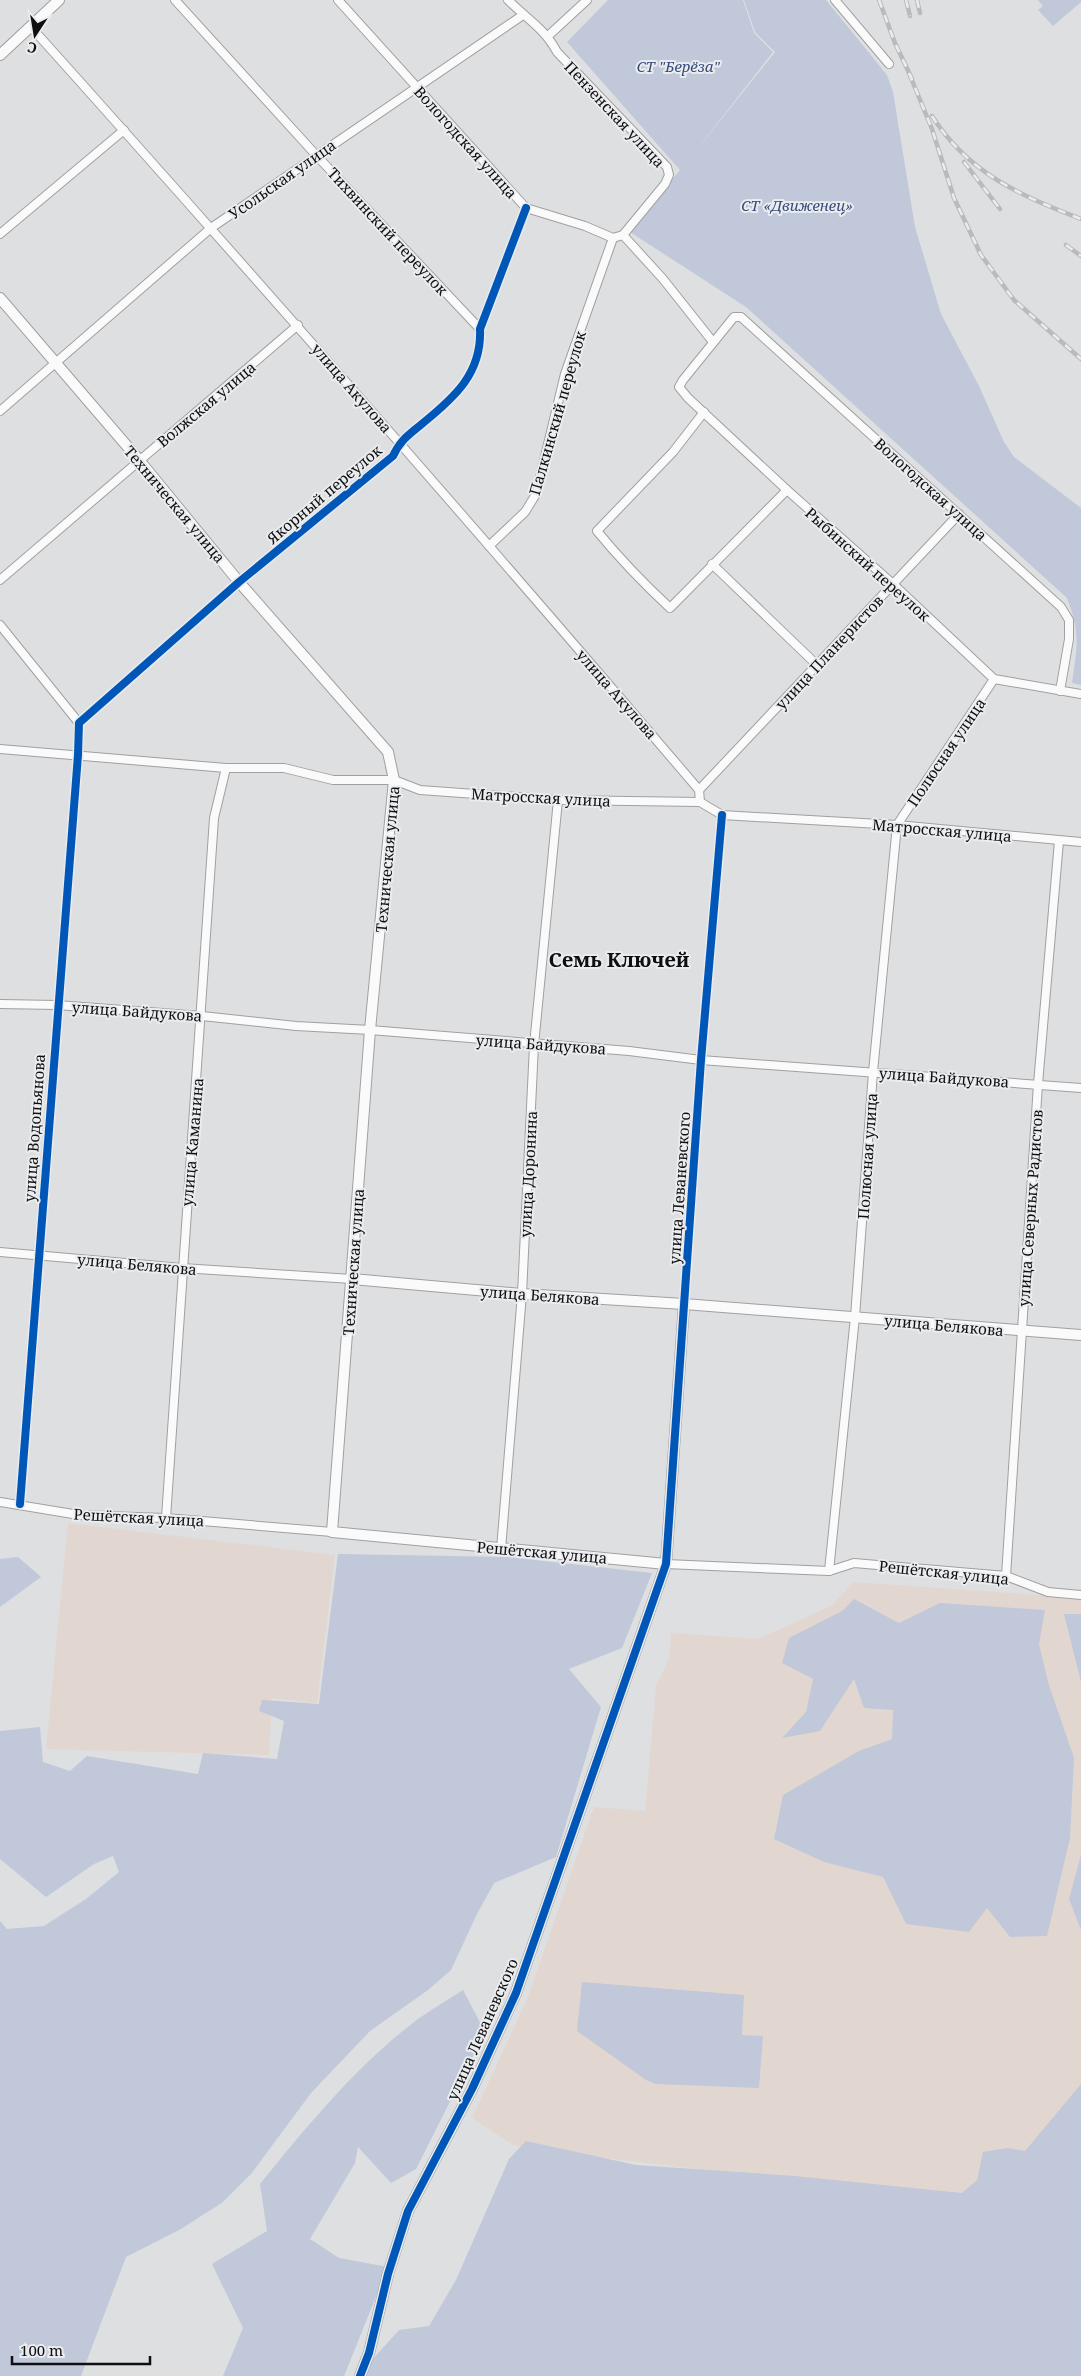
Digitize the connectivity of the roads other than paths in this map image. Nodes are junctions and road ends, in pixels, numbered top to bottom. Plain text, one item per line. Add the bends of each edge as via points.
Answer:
1 (59, 0) edge
2 (175, 0) edge
3 (338, 0) edge
4 (508, 0) edge
5 (587, 0) edge
6 (835, 0) edge
7 (523, 15) junction
8 (32, 27) junction
9 (548, 36) junction
10 (0, 55) edge
11 (889, 64) dead end
12 (416, 87) junction
13 (124, 130) junction
14 (316, 155) junction
15 (526, 208) junction
16 (211, 228) junction
17 (0, 234) edge
18 (623, 235) junction
19 (613, 238) junction
20 (0, 298) edge
21 (298, 325) junction
22 (480, 329) junction
23 (713, 342) junction
24 (56, 363) junction
25 (0, 411) edge
26 (704, 412) junction
27 (399, 442) junction
28 (139, 460) junction
29 (787, 490) junction
30 (959, 514) junction
31 (489, 546) junction
32 (712, 564) junction
33 (0, 580) edge
34 (240, 582) junction
35 (894, 584) junction
36 (0, 625) edge
37 (817, 665) junction
38 (994, 679) junction
39 (1060, 691) junction
40 (1081, 694) edge
41 (79, 723) junction
42 (0, 749) edge
43 (78, 755) junction
44 (226, 768) junction
45 (394, 780) junction
46 (699, 790) junction
47 (558, 800) junction
48 (700, 802) junction
49 (722, 815) junction
50 (897, 825) junction
51 (1060, 841) junction
52 (1081, 842) edge
53 (0, 1004) edge
54 (57, 1004) junction
55 (202, 1016) junction
56 (370, 1030) junction
57 (534, 1045) junction
58 (701, 1060) junction
59 (873, 1072) junction
60 (1038, 1084) junction
61 (1081, 1088) edge
62 (0, 1252) edge
63 (38, 1255) junction
64 (182, 1268) junction
65 (352, 1279) junction
66 (522, 1294) junction
67 (684, 1304) junction
68 (855, 1318) junction
69 (1022, 1331) junction
70 (1081, 1335) edge
71 (0, 1502) edge
72 (20, 1504) junction
73 (166, 1518) junction
74 (332, 1532) junction
75 (501, 1549) junction
76 (666, 1564) junction
77 (829, 1571) junction
78 (1006, 1576) junction
79 (1081, 1595) edge
80 (360, 2376) edge

1 - 8 street
2 - 14 street, Тихвинский переулок
3 - 12 street, Вологодская улица
4 - 7 street, Пензенская улица
5 - 9 street
6 - 11 street
7 - 9 street, Пензенская улица
7 - 12 street, Усольская улица
8 - 10 street
8 - 13 street, улица Акулова
9 - 18 street, Пензенская улица via 557,52 667,167 665,184
12 - 14 street, Усольская улица
12 - 15 street, Вологодская улица
13 - 16 street, улица Акулова
13 - 17 street
14 - 16 street, Усольская улица
14 - 22 street, Тихвинский переулок
15 - 19 street, Вологодская улица
15 - 22 street, Якорный переулок
16 - 21 street, улица Акулова
16 - 24 street, Усольская улица
18 - 19 street
18 - 23 street
19 - 31 street, Палкинский переулок via 565,374 534,499
20 - 24 street, Техническая улица
21 - 27 street, улица Акулова
21 - 28 street, Волжская улица
22 - 27 street, Якорный переулок via 481,339 469,379 440,409
23 - 26 street, Рыбинский переулок via 680,387
23 - 30 street, Вологодская улица via 734,317 741,317
24 - 25 street, Усольская улица
24 - 28 street, Техническая улица
26 - 29 street, Рыбинский переулок
26 - 32 street via 673,452 597,531 625,565 670,608
27 - 31 street, улица Акулова
27 - 34 street, Якорный переулок via 393,456
28 - 33 street, Волжская улица
28 - 34 street, Техническая улица
29 - 32 street
29 - 35 street, Рыбинский переулок
30 - 35 street, улица Планеристов
30 - 39 street, Вологодская улица via 1061,607 1069,620 1070,639
31 - 46 street, улица Акулова
32 - 37 street
34 - 41 street, Якорный переулок
34 - 45 street, Техническая улица via 388,752
35 - 37 street, улица Планеристов
35 - 38 street, Рыбинский переулок
36 - 41 street
37 - 46 street, улица Планеристов
38 - 39 street
38 - 50 street, Полюсная улица
39 - 40 street
41 - 43 street
42 - 43 street, Матросская улица
43 - 44 street, Матросская улица
43 - 54 street, улица Водопьянова
44 - 45 street, Матросская улица via 284,768 333,780
44 - 55 street, улица Каманина via 214,818
45 - 47 street, Матросская улица via 420,790
45 - 56 street, Техническая улица
46 - 48 street
47 - 48 street, Матросская улица
47 - 57 street, улица Доронина
48 - 49 street, Матросская улица
49 - 50 street, Матросская улица
49 - 58 street, улица Леваневского
50 - 51 street, Матросская улица
50 - 59 street, Полюсная улица
51 - 52 street, Матросская улица
51 - 60 street, улица Северных Радистов
53 - 54 street, улица Байдукова
54 - 55 street, улица Байдукова
54 - 63 street, улица Водопьянова
55 - 56 street, улица Байдукова
55 - 64 street, улица Каманина
56 - 57 street, улица Байдукова
56 - 65 street, Техническая улица
57 - 58 street, улица Байдукова
57 - 66 street, улица Доронина
58 - 59 street, улица Байдукова
58 - 67 street, улица Леваневского
59 - 60 street, улица Байдукова
59 - 68 street, Полюсная улица
60 - 61 street, улица Байдукова
60 - 69 street, улица Северных Радистов
62 - 63 street, улица Белякова
63 - 64 street, улица Белякова
63 - 72 street, улица Водопьянова
64 - 65 street, улица Белякова
64 - 73 street, улица Каманина
65 - 66 street, улица Белякова
65 - 74 street, Техническая улица
66 - 67 street, улица Белякова
66 - 75 street, улица Доронина
67 - 68 street, улица Белякова
67 - 76 street, улица Леваневского
68 - 69 street, улица Белякова
68 - 77 street, Полюсная улица
69 - 70 street, улица Белякова
69 - 78 street, улица Северных Радистов
71 - 72 street, Решётская улица
72 - 73 street, Решётская улица via 79,1515
73 - 74 street, Решётская улица
74 - 75 street, Решётская улица
75 - 76 street, Решётская улица
76 - 77 street, Решётская улица
76 - 80 street, улица Леваневского via 516,1993 472,2089 408,2212
77 - 78 street, Решётская улица via 854,1563
78 - 79 street, Решётская улица via 1048,1592

